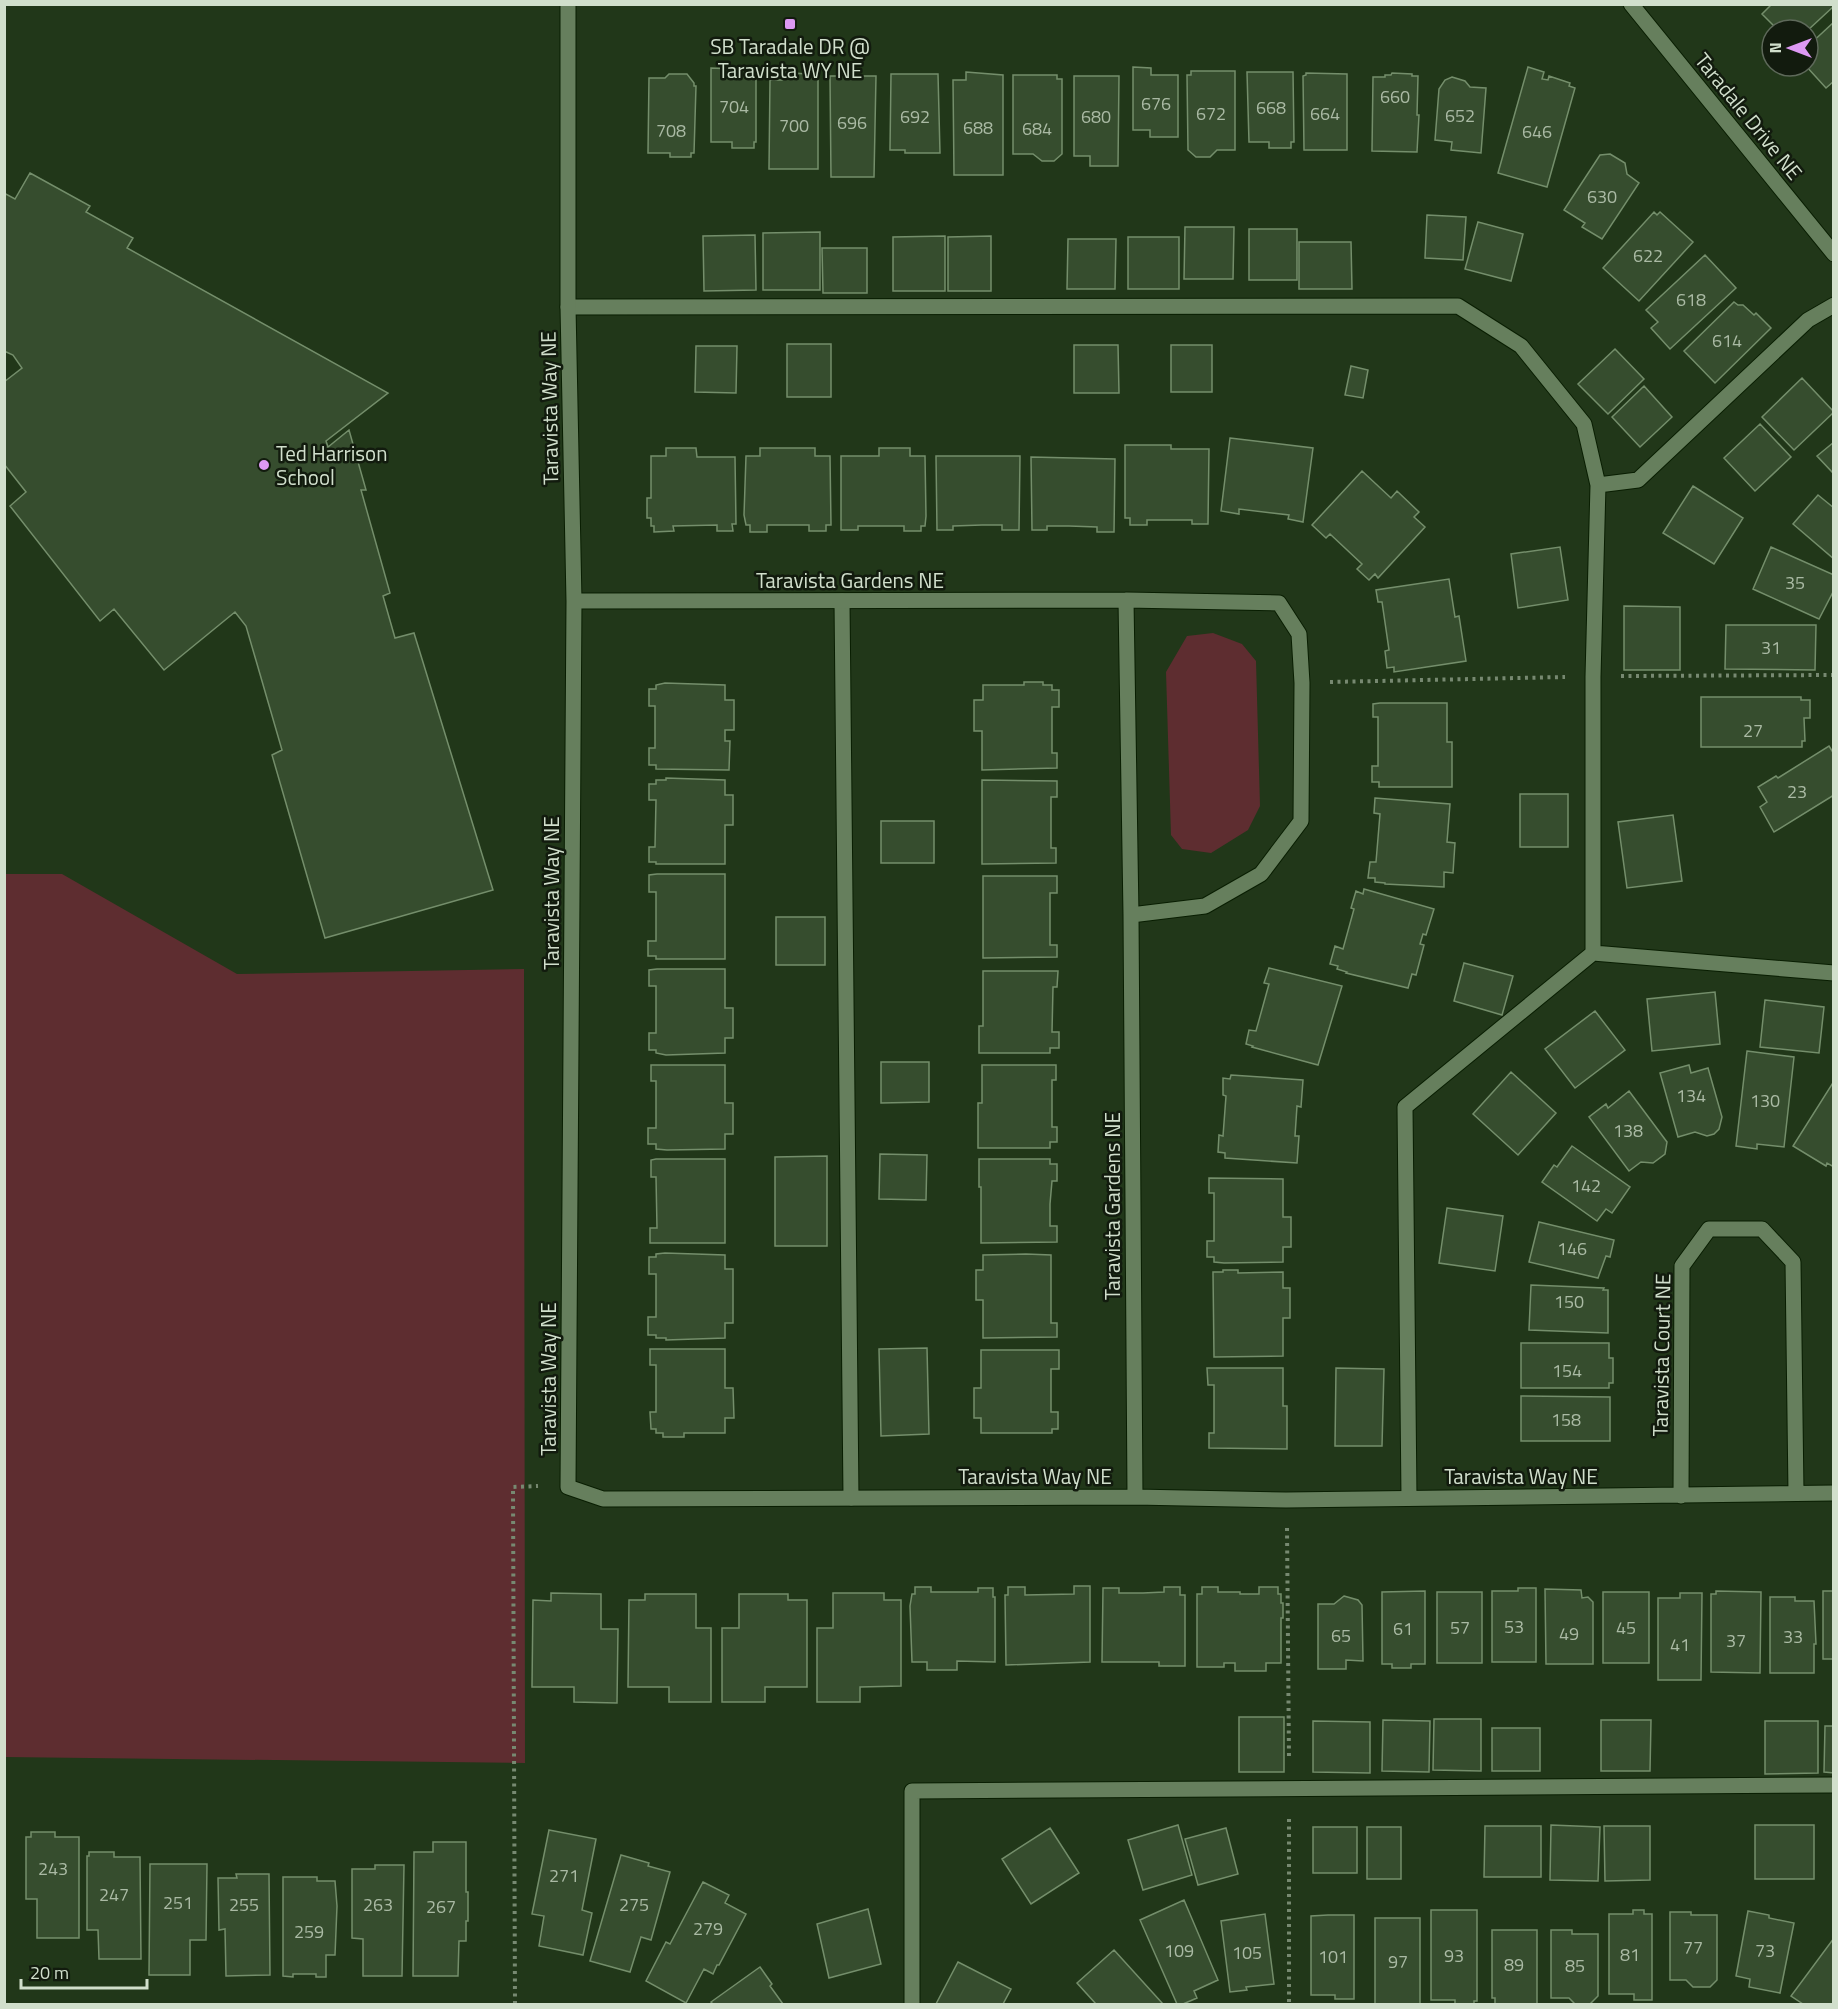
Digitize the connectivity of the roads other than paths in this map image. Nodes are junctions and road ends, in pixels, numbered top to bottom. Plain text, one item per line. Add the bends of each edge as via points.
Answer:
1 (568, 4) edge
2 (1631, 4) edge
3 (1833, 254) edge
4 (1833, 305) edge
5 (568, 307) junction
6 (1598, 485) junction
7 (1126, 600) junction
8 (574, 601) junction
9 (842, 601) junction
10 (1131, 915) junction
11 (1593, 953) junction
12 (1833, 973) edge
13 (1796, 1493) junction
14 (1833, 1493) edge
15 (1681, 1496) junction
16 (1135, 1497) junction
17 (851, 1498) junction
18 (1409, 1498) junction
19 (1833, 1785) edge
20 (912, 2004) edge

1 - 5 street, Taravista Way NE
2 - 3 street, Taradale Drive NE
4 - 6 street via 1808,320 1638,480
5 - 6 street via 1458,306 1521,346 1584,424
5 - 8 street, Taravista Way NE
6 - 11 street
7 - 9 street, Taravista Gardens NE
7 - 10 street, Taravista Gardens NE
7 - 10 street, Taravista Gardens NE via 1279,603 1299,634 1302,683 1301,821 1288,839 1261,874 1205,906
8 - 9 street, Taravista Gardens NE
8 - 17 street, Taravista Way NE via 568,1487 603,1499
9 - 17 street
10 - 16 street, Taravista Gardens NE
11 - 12 street
11 - 18 street via 1405,1107
13 - 14 street, Taravista Way NE
13 - 15 street, Taravista Way NE
13 - 15 street, Taravista Court NE via 1793,1262 1762,1229 1709,1229 1682,1266
15 - 18 street, Taravista Way NE
16 - 17 street, Taravista Way NE
16 - 18 street, Taravista Way NE
19 - 20 street via 912,1791

